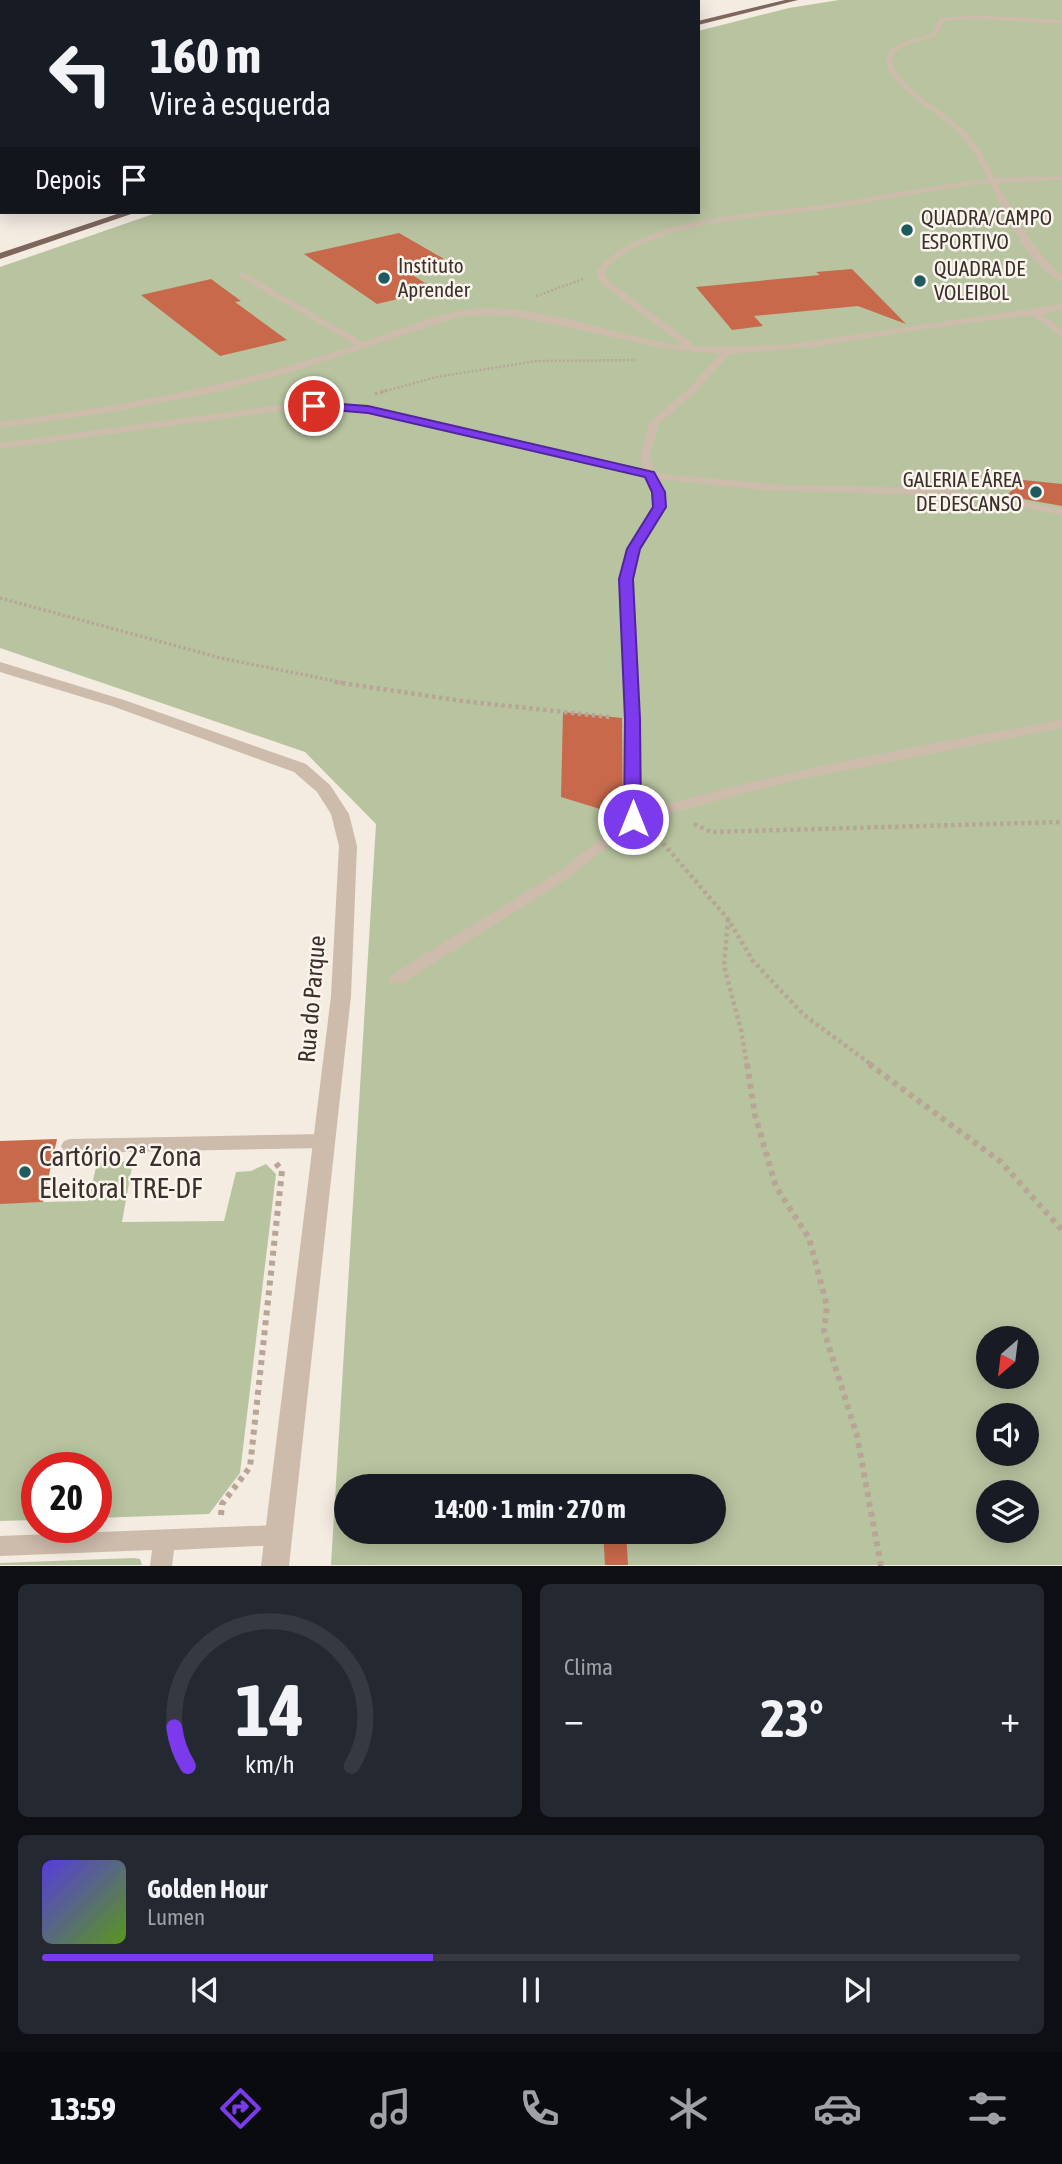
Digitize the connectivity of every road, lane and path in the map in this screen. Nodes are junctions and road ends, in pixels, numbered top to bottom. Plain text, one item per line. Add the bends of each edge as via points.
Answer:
1 (794, 0) edge
2 (771, 2) edge
3 (700, 22) edge
4 (1062, 22) edge
5 (1062, 178) edge
6 (994, 182) junction
7 (126, 214) edge
8 (0, 256) edge
9 (600, 272) junction
10 (243, 275) dead end
11 (1062, 279) edge
12 (1062, 307) edge
13 (1051, 309) junction
14 (495, 311) junction
15 (1035, 313) junction
16 (1062, 318) edge
17 (1062, 334) edge
18 (361, 345) junction
19 (696, 350) junction
20 (728, 350) junction
21 (642, 359) dead end
22 (334, 406) junction
23 (0, 425) edge
24 (0, 446) edge
25 (650, 475) junction
26 (1062, 512) edge
27 (0, 598) edge
28 (0, 667) edge
29 (632, 719) junction
30 (1062, 724) edge
31 (665, 809) junction
32 (648, 815) junction
33 (633, 819) junction
34 (1062, 822) edge
35 (728, 919) junction
36 (397, 979) dead end
37 (323, 1141) junction
38 (70, 1146) dead end
39 (275, 1162) dead end
40 (1062, 1230) edge
41 (278, 1535) junction
42 (218, 1538) junction
43 (164, 1540) junction
44 (0, 1546) edge
45 (161, 1566) edge
46 (275, 1566) edge
47 (881, 1566) edge

1 - 2 main road
2 - 3 main road
4 - 6 lane via 977,16 942,19 934,35 895,48 890,55 891,70 898,79 963,134
5 - 6 lane
6 - 9 lane via 685,228 626,250
6 - 11 lane via 1025,243
7 - 8 main road
9 - 14 path
9 - 19 lane via 605,282
10 - 18 lane
12 - 13 lane
13 - 15 lane
13 - 16 lane
14 - 18 lane via 457,314
14 - 19 lane
15 - 17 lane
15 - 20 lane via 789,347
18 - 23 lane via 222,387
19 - 20 lane
20 - 25 lane via 654,424 645,456
21 - 22 path via 537,360 436,377
22 - 24 lane via 293,406
22 - 25 lane via 413,419
25 - 26 lane via 762,486 915,490
25 - 29 lane via 659,492 659,507 633,549 626,579
27 - 29 path via 222,658 369,689
28 - 37 street, Rua do Parque via 118,703 300,768 324,789 340,814 348,846 341,996
29 - 33 lane
30 - 31 lane via 875,758
31 - 32 lane
31 - 34 path via 711,832
32 - 33 lane
32 - 35 path via 662,842
33 - 36 lane via 565,874
35 - 40 path via 753,961 804,1015 1000,1162
35 - 47 path via 724,966 741,1030 755,1115 776,1187 809,1238 827,1306 824,1331 857,1436
37 - 38 lane
37 - 41 street, Rua do Parque
39 - 42 path via 282,1171 250,1467 222,1504
41 - 42 lane
41 - 46 street, Rua do Parque
42 - 43 lane
43 - 44 lane
43 - 45 lane

